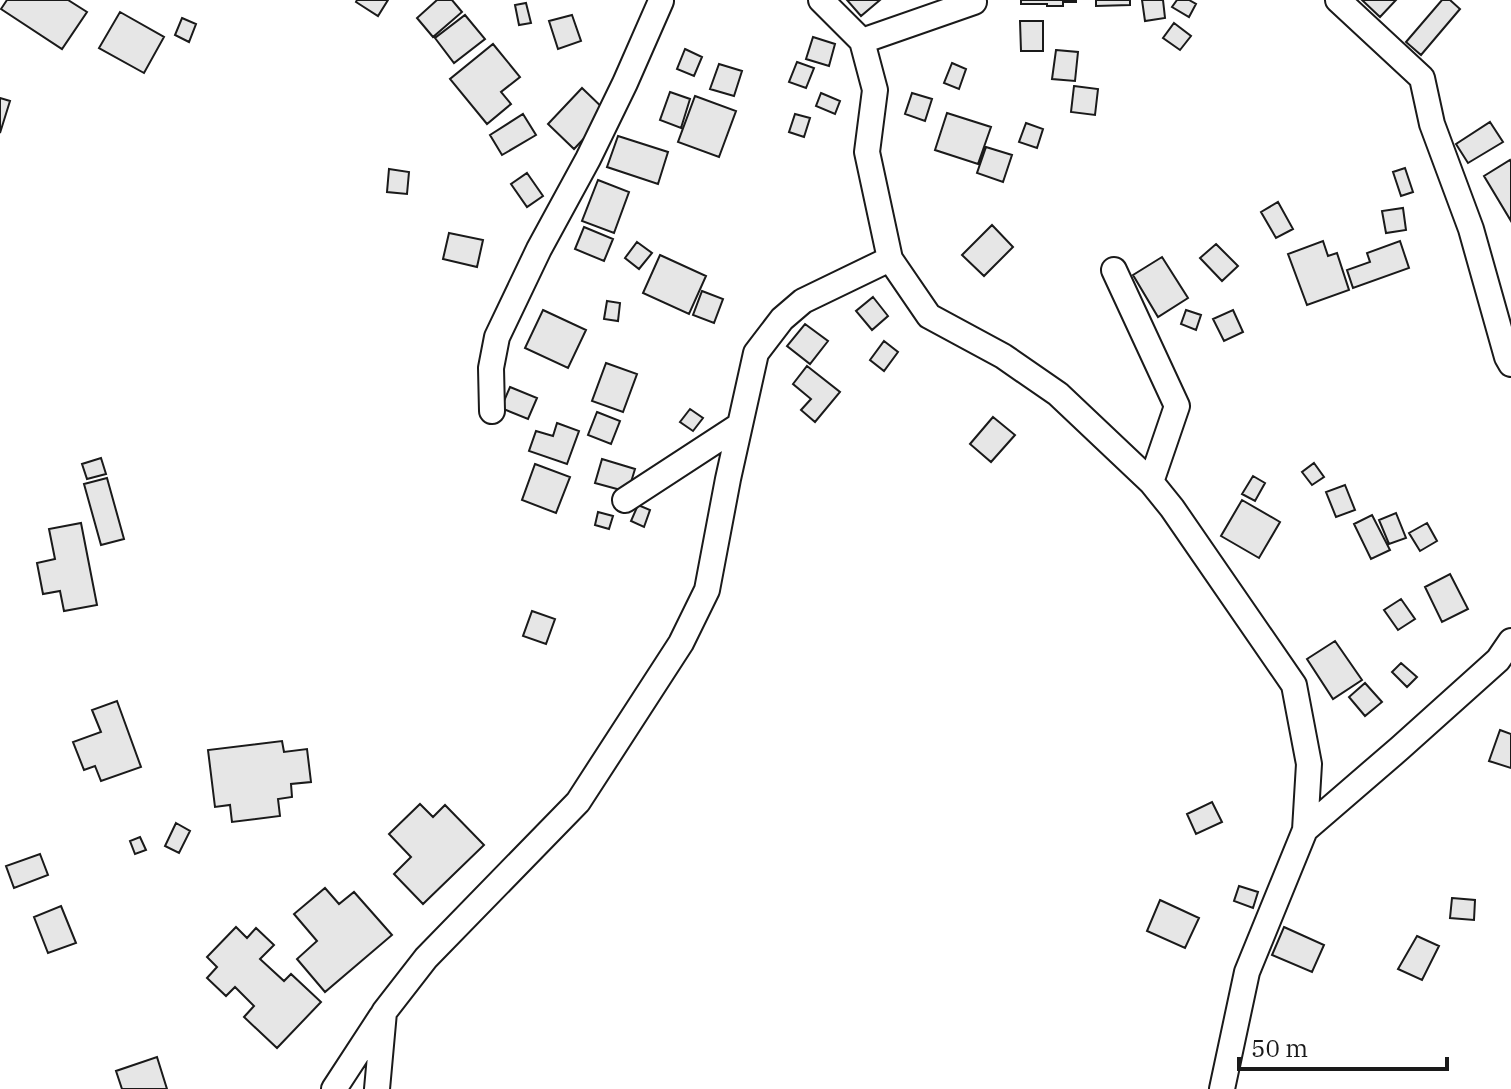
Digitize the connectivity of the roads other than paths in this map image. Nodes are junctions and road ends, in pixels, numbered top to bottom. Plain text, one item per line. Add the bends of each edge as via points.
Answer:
1 (661, 0) edge
2 (821, 0) edge
3 (1338, 0) edge
4 (974, 2) dead end
5 (862, 41) junction
6 (890, 259) junction
7 (1114, 270) dead end
8 (1511, 364) edge
9 (492, 411) dead end
10 (740, 425) junction
11 (1151, 482) junction
12 (625, 500) dead end
13 (1511, 641) edge
14 (1305, 830) junction
15 (384, 1012) junction
16 (334, 1089) edge
17 (377, 1089) edge
18 (1222, 1089) edge

1 - 9 street via 497,337
2 - 5 street
3 - 8 street via 1422,78 1432,124 1471,229
4 - 5 street
5 - 6 street via 875,90 867,152
6 - 10 street via 803,301 782,319 756,353
6 - 11 street via 929,316 1003,356 1058,394
7 - 11 street via 1177,406
10 - 12 street
10 - 15 street via 707,590 681,643 578,802 426,958
11 - 14 street via 1294,685 1309,764
13 - 14 street via 1498,660
14 - 18 street via 1247,972
15 - 16 street
15 - 17 street

